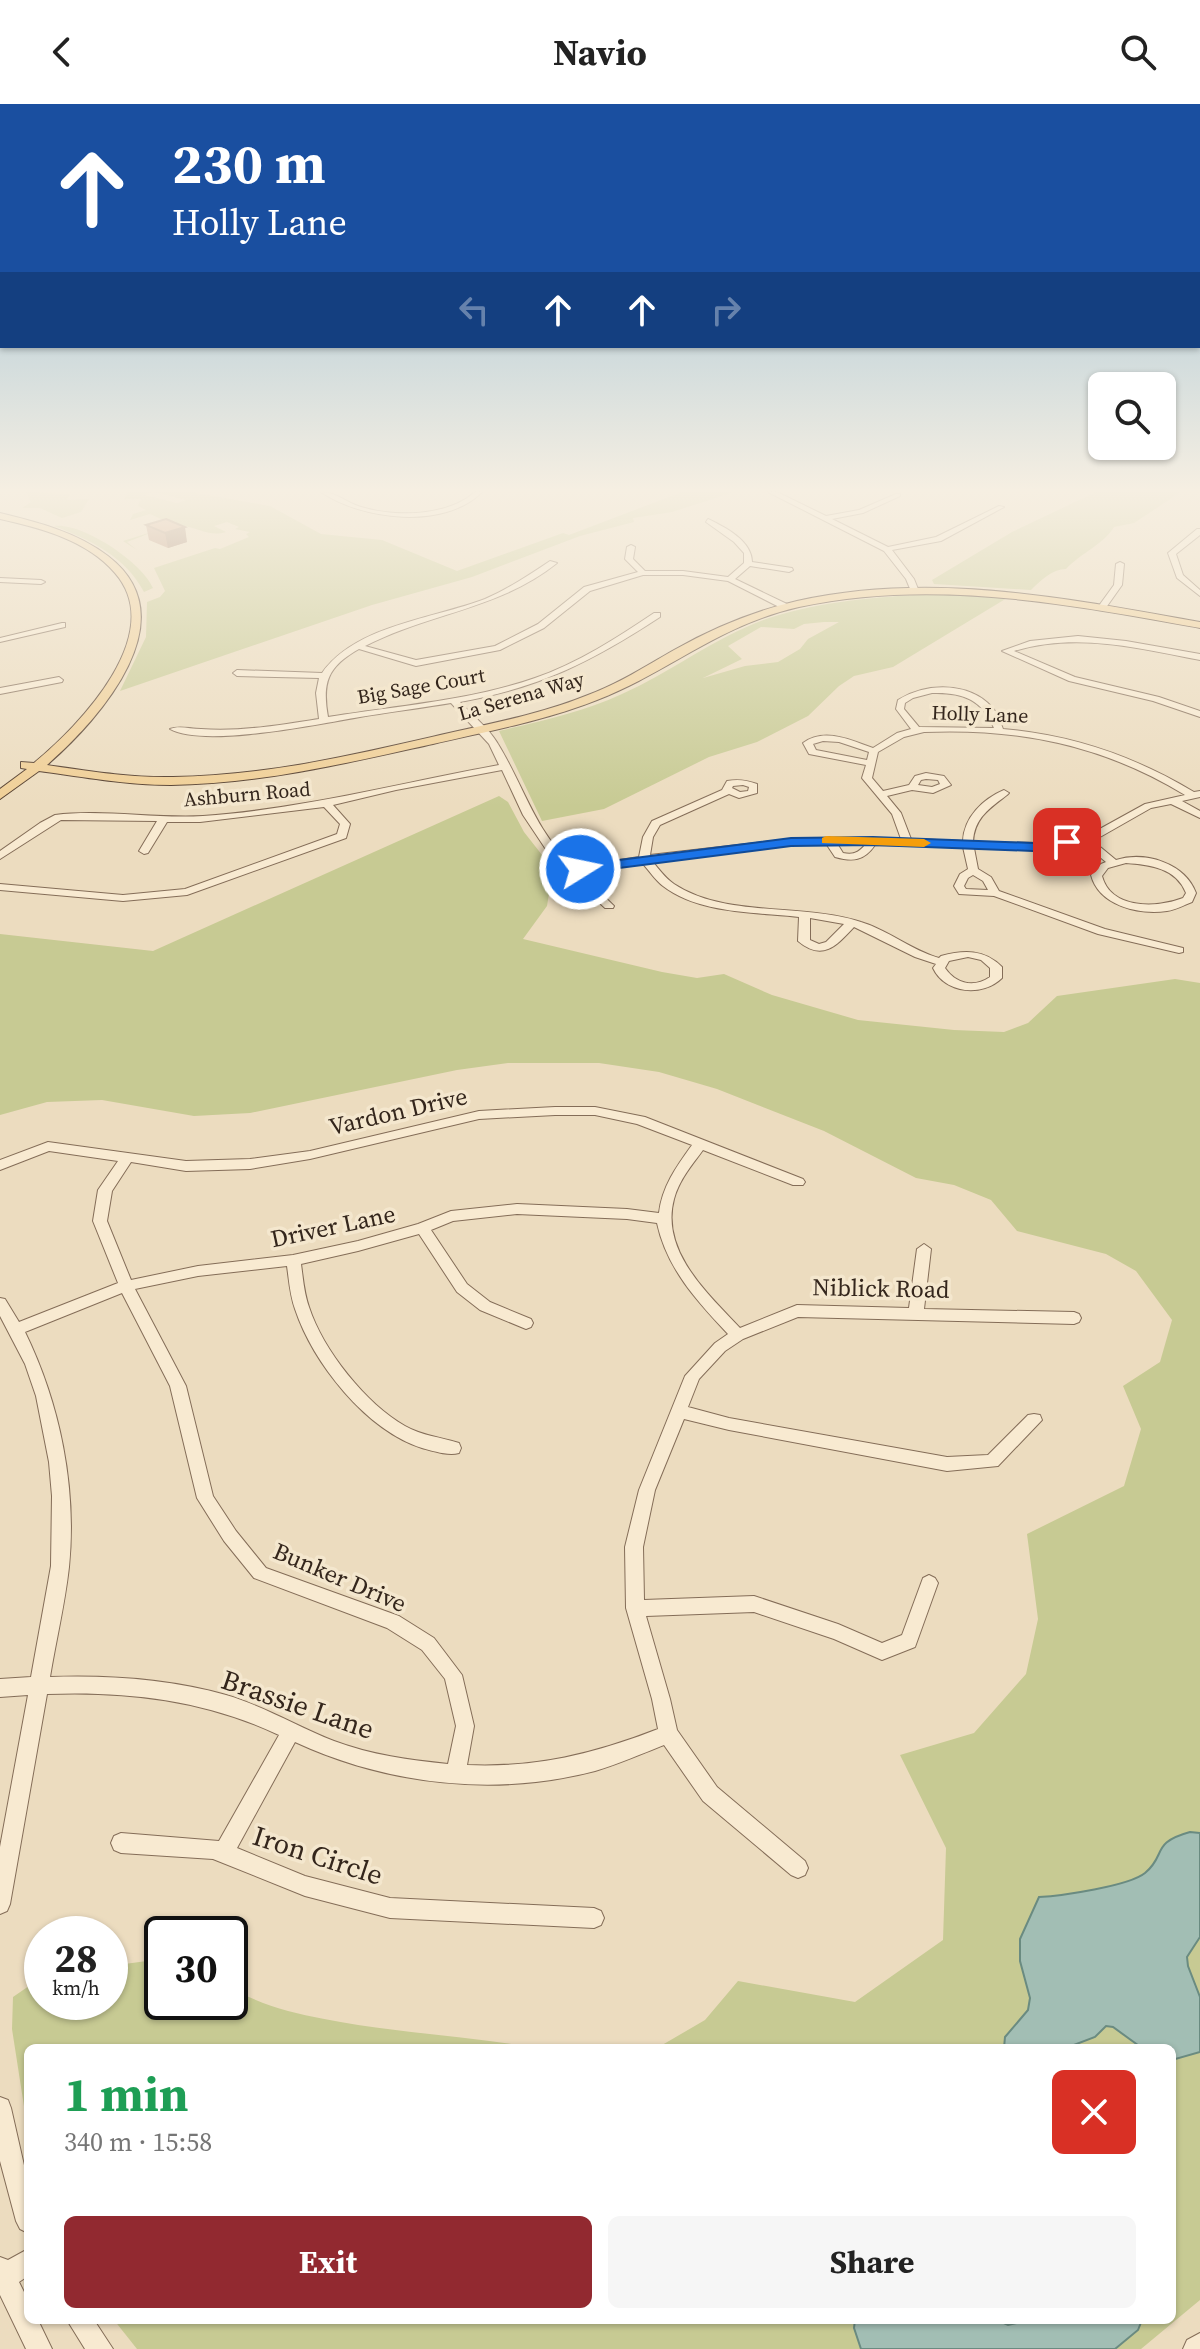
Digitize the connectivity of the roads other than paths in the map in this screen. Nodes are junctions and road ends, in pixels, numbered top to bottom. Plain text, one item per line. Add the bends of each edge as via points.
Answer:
1 (120, 597) edge
2 (132, 597) edge
3 (493, 597) edge
4 (577, 597) edge
5 (766, 597) edge
6 (843, 597) edge
7 (1035, 597) edge
8 (1109, 597) edge
9 (786, 607) junction
10 (1102, 607) junction
11 (657, 615) dead end
12 (62, 625) dead end
13 (1200, 625) edge
14 (0, 640) edge
15 (357, 646) junction
16 (1200, 657) edge
17 (237, 673) dead end
18 (324, 676) junction
19 (59, 680) dead end
20 (0, 691) edge
21 (455, 702) junction
22 (1200, 714) edge
23 (324, 720) junction
24 (175, 729) dead end
25 (480, 729) junction
26 (917, 730) junction
27 (999, 730) junction
28 (874, 751) junction
29 (868, 763) junction
30 (25, 765) junction
31 (39, 767) junction
32 (505, 767) junction
33 (0, 782) edge
34 (912, 787) dead end
35 (727, 791) dead end
36 (1004, 793) dead end
37 (0, 795) edge
38 (880, 795) junction
39 (1196, 795) edge
40 (1172, 800) junction
41 (326, 804) junction
42 (1200, 815) edge
43 (163, 819) junction
44 (829, 840) junction
45 (873, 841) junction
46 (1086, 841) junction
47 (907, 842) junction
48 (1048, 843) junction
49 (966, 846) junction
50 (144, 851) dead end
51 (0, 856) edge
52 (644, 859) junction
53 (1112, 862) junction
54 (973, 870) junction
55 (571, 871) junction
56 (0, 887) edge
57 (995, 893) junction
58 (609, 906) dead end
59 (805, 914) junction
60 (851, 923) junction
61 (1179, 950) dead end
62 (941, 962) junction
63 (701, 1143) junction
64 (127, 1158) junction
65 (0, 1165) edge
66 (798, 1182) dead end
67 (663, 1219) junction
68 (422, 1228) junction
69 (924, 1249) dead end
70 (293, 1260) junction
71 (126, 1286) junction
72 (0, 1303) edge
73 (916, 1313) junction
74 (1074, 1318) dead end
75 (526, 1323) dead end
76 (18, 1329) junction
77 (738, 1335) junction
78 (677, 1411) junction
79 (1034, 1420) dead end
80 (453, 1448) dead end
81 (929, 1583) dead end
82 (635, 1608) junction
83 (39, 1684) junction
84 (0, 1688) edge
85 (291, 1731) junction
86 (668, 1734) junction
87 (456, 1774) junction
88 (121, 1843) dead end
89 (223, 1853) junction
90 (798, 1868) dead end
91 (0, 1904) edge
92 (594, 1918) dead end
93 (0, 2108) edge
94 (24, 2208) edge
95 (24, 2263) edge
96 (1, 2276) edge
97 (24, 2320) edge
98 (26, 2324) edge
99 (82, 2324) edge
100 (39, 2349) edge
101 (100, 2349) edge

1 - 30 main road via 125,622 109,664 75,718
2 - 31 main road via 137,613 132,643 101,701
3 - 15 street
4 - 15 street via 541,626 497,648 416,663
5 - 9 street
6 - 9 main road, La Serena Way
7 - 10 main road, La Serena Way
8 - 10 street
9 - 25 main road, La Serena Way via 699,640 596,696
10 - 13 main road, La Serena Way
11 - 21 street, Big Sage Court via 565,669
12 - 14 street
15 - 18 street
16 - 22 street via 1077,636 1039,639 1006,651 1072,679
17 - 18 street
18 - 23 street
19 - 20 street
21 - 23 street, Big Sage Court
21 - 25 street
23 - 24 street, Big Sage Court via 219,732
25 - 31 main road, La Serena Way via 308,768 235,778 169,781
25 - 32 street
26 - 27 street, Holly Lane
26 - 27 street via 900,709 901,702 922,691 978,700 989,708
26 - 28 street, Holly Lane
27 - 39 street, Holly Lane via 1061,737 1110,752
28 - 29 street
28 - 29 street via 829,738 808,743 812,752
29 - 38 street via 867,778
30 - 31 main road, La Serena Way
30 - 33 main road
31 - 37 main road
32 - 41 street, Ashburn Road
32 - 55 street via 541,835
34 - 38 street
35 - 52 street via 656,823
36 - 49 street via 979,810
38 - 47 street via 903,820
39 - 40 street, Holly Lane
40 - 42 street
40 - 46 street, Holly Lane via 1148,806
41 - 43 street, Ashburn Road
41 - 56 street via 345,824 342,836 198,889 123,898
43 - 50 street
43 - 51 street, Ashburn Road via 59,817
44 - 45 street, Holly Lane
44 - 45 street via 839,855 855,858
44 - 52 street, Holly Lane
45 - 47 street, Holly Lane
46 - 48 street, Holly Lane
46 - 48 street via 1050,826 1040,833
46 - 53 street
47 - 49 street, Holly Lane
48 - 49 street, Holly Lane
49 - 54 street
52 - 55 street, Holly Lane
52 - 59 street via 669,885 693,897
53 - 53 street via 1095,872 1094,880 1120,903 1151,910 1188,900 1191,893 1183,876 1157,864
54 - 57 street
54 - 57 street via 961,880 963,892
55 - 58 street
57 - 61 street via 1102,932
59 - 60 street
59 - 60 street via 804,941 814,948 836,940
60 - 62 street
62 - 62 street via 941,973 964,986 984,986 997,972 977,955 951,955
63 - 64 street, Vardon Drive via 640,1120 595,1111 515,1110 250,1164 186,1166
63 - 66 street, Vardon Drive
63 - 67 street via 679,1167 667,1192
64 - 65 street, Vardon Drive via 48,1146
64 - 71 street, Bunker Drive via 105,1190 100,1221
67 - 68 street, Driver Lane via 517,1209 451,1216
67 - 77 street via 671,1256
68 - 70 street, Driver Lane
68 - 75 street via 462,1288 485,1306
69 - 73 street
70 - 71 street, Driver Lane
70 - 80 street via 303,1312 324,1352 362,1400 389,1425 416,1439
71 - 76 street, Driver Lane
71 - 87 street, Bunker Drive via 178,1386 205,1498 230,1536 260,1573 393,1622 428,1644 453,1675 465,1726
72 - 76 street
73 - 74 street, Niblick Road
73 - 77 street, Niblick Road via 797,1311
76 - 83 street via 40,1378 57,1442 63,1514 60,1566
77 - 78 street, Niblick Road via 693,1376
78 - 79 street via 947,1464 992,1461
78 - 82 street, Niblick Road via 647,1490 634,1547
81 - 82 street via 909,1641 882,1652 754,1604
82 - 86 street, Niblick Road
83 - 84 street, Brassie Lane
83 - 85 street, Brassie Lane via 132,1687 215,1702
83 - 91 street
85 - 87 street, Brassie Lane via 363,1759
85 - 89 street
86 - 87 street, Brassie Lane via 590,1763 531,1774
86 - 90 street, Niblick Road via 710,1794
88 - 89 street, Iron Circle
89 - 92 street, Iron Circle via 305,1886 390,1908
93 - 94 street
95 - 96 street
96 - 97 street
98 - 100 street
99 - 101 street

